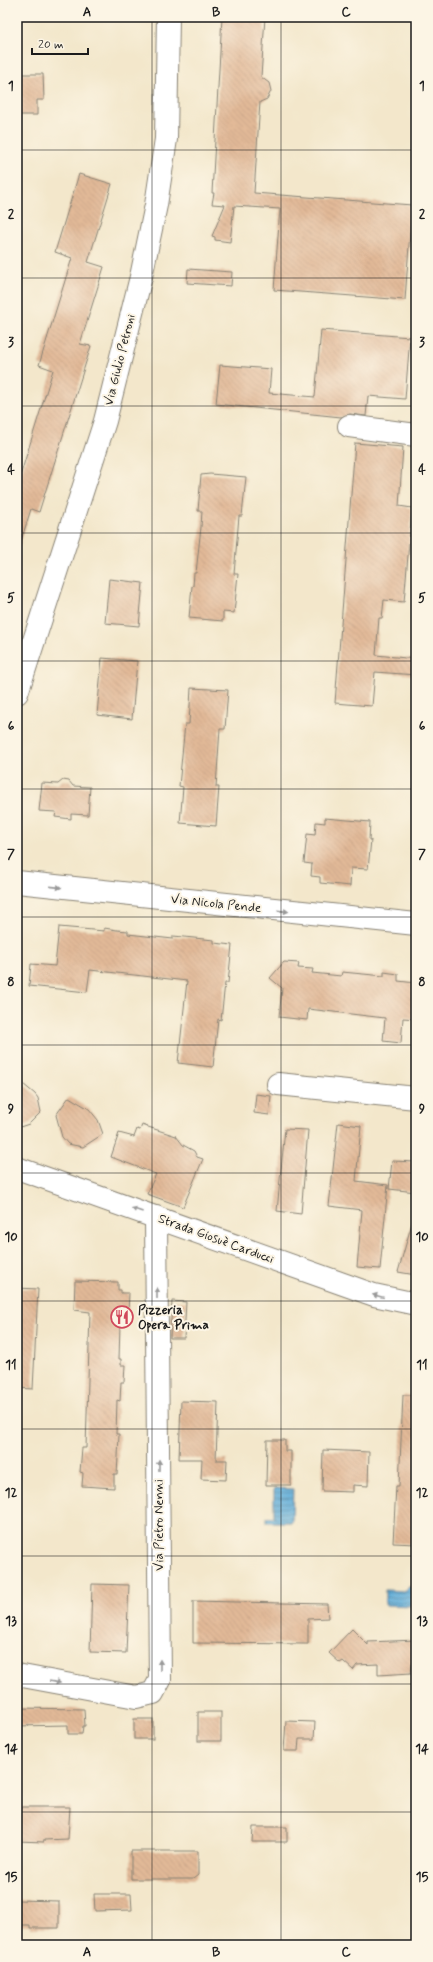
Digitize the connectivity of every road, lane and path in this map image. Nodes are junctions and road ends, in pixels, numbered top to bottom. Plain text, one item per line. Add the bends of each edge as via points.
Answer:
1 (168, 17) edge
2 (348, 426) dead end
3 (416, 435) edge
4 (17, 693) edge
5 (17, 882) edge
6 (416, 924) edge
7 (278, 1084) dead end
8 (416, 1098) edge
9 (17, 1168) edge
10 (156, 1217) junction
11 (416, 1304) edge
12 (17, 1675) edge

1 - 4 street, Via Giulio Petroni via 166,138 156,205 140,277 105,421
2 - 3 street
5 -> 6 street, Via Nicola Pende
7 - 8 street
10 -> 9 street, Strada Giosuè Carducci
11 -> 10 street, Strada Giosuè Carducci via 374,1295
12 -> 10 street, Via Pietro Nenni via 136,1697 153,1693 160,1680

